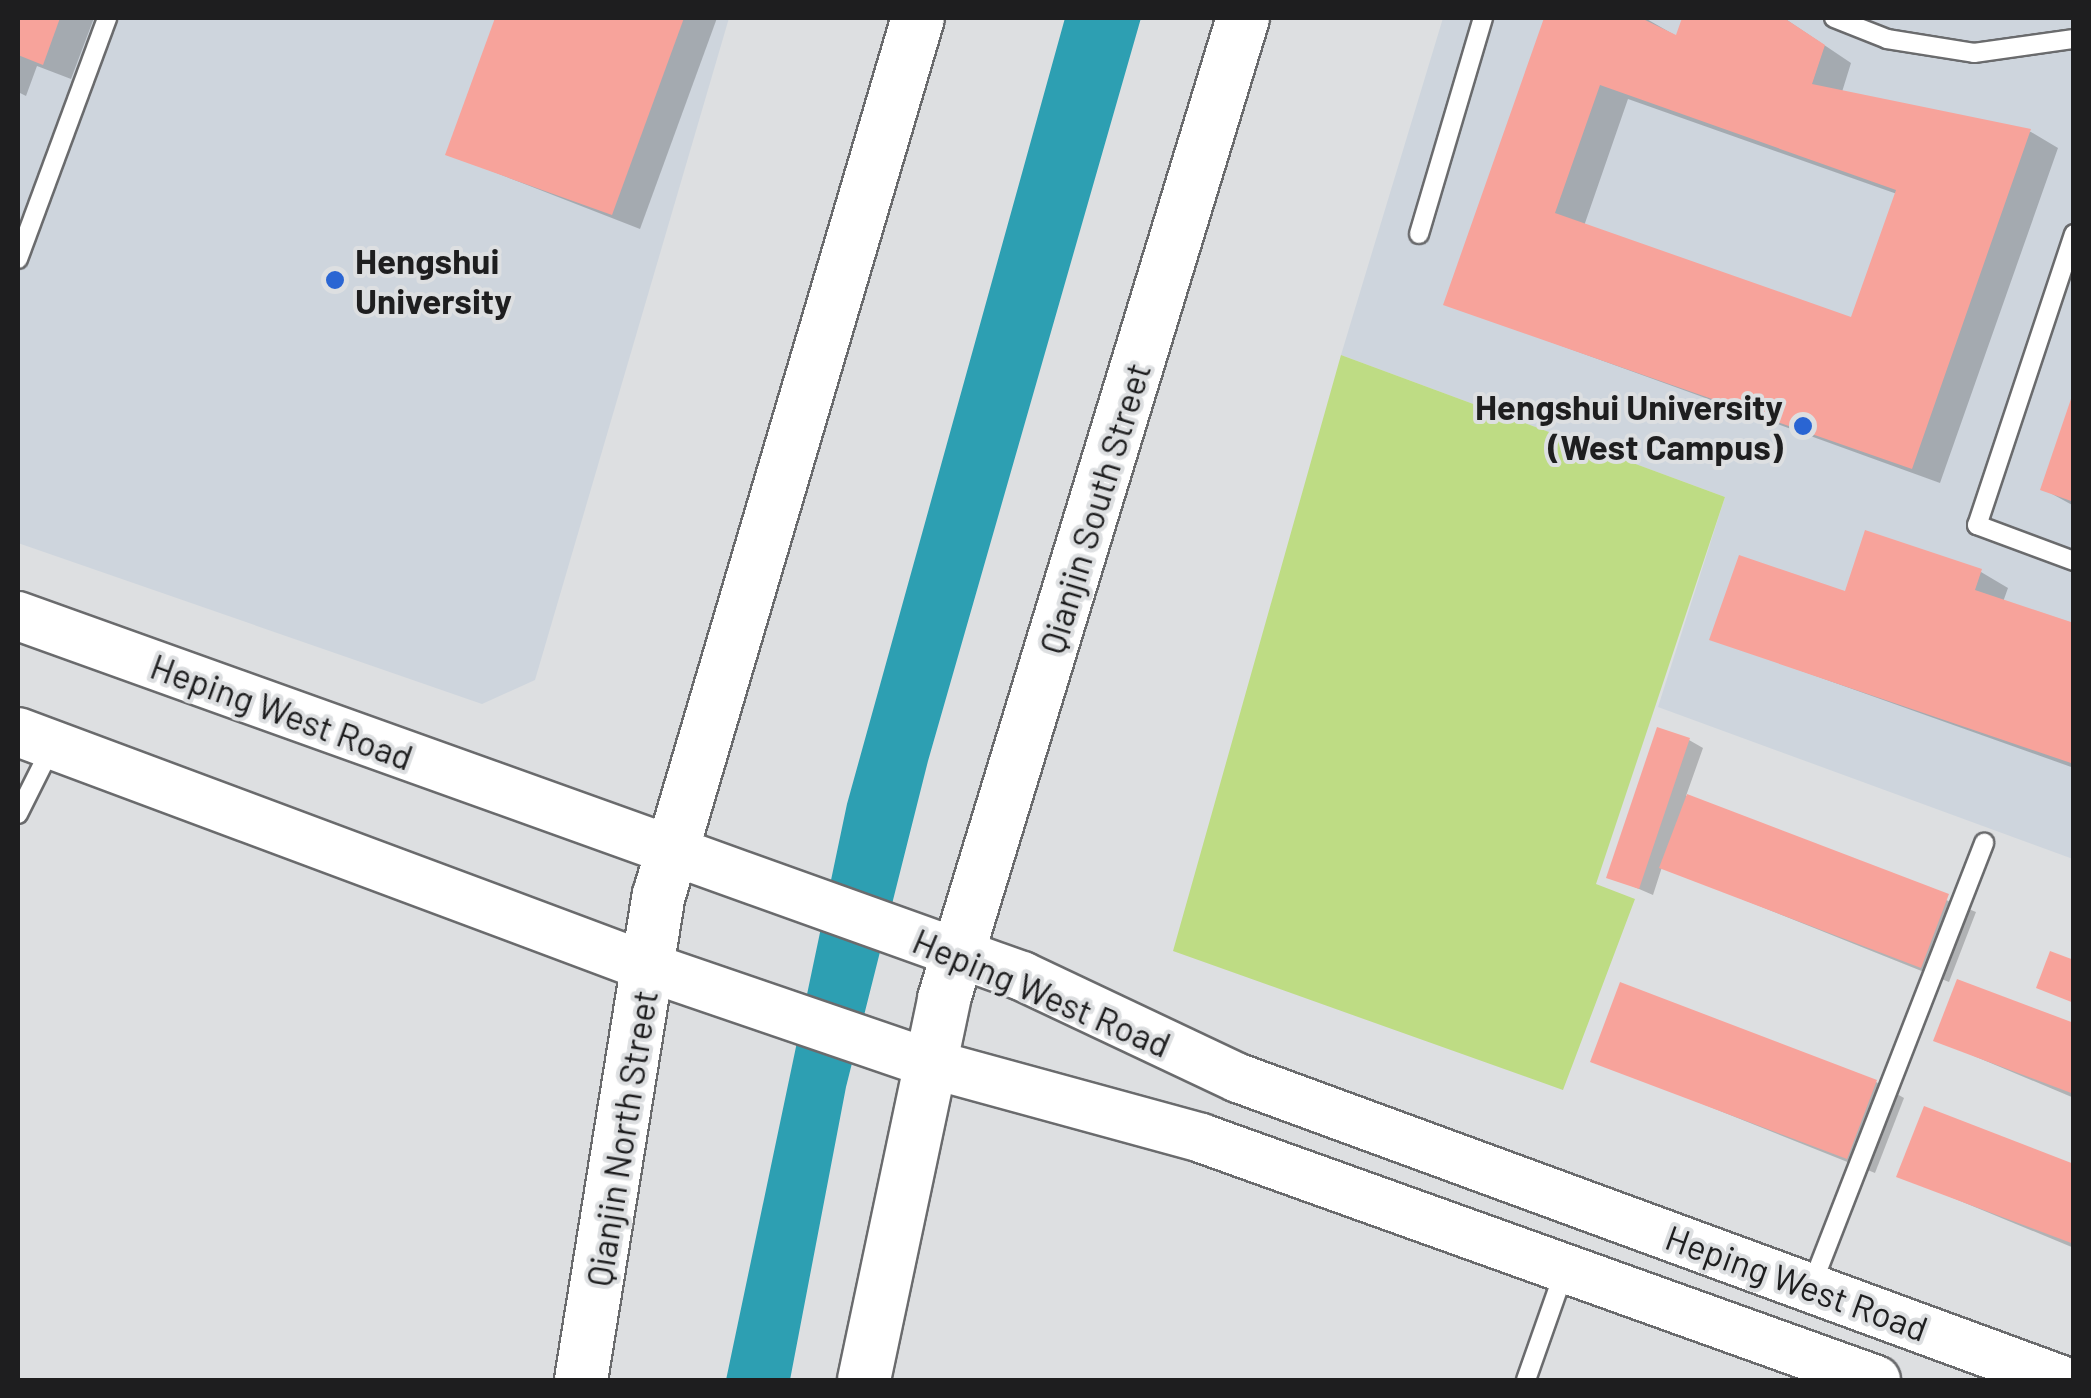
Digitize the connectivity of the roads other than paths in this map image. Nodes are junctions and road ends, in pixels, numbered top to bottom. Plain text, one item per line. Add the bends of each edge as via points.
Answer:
1 (107, 18) edge
2 (918, 18) edge
3 (1243, 18) edge
4 (1482, 18) edge
5 (1834, 18) edge
6 (2074, 39) edge
7 (1419, 234) dead end
8 (2074, 234) edge
9 (18, 258) edge
10 (2074, 561) edge
11 (18, 616) edge
12 (35, 738) edge
13 (18, 814) edge
14 (1984, 843) dead end
15 (666, 873) junction
16 (648, 967) junction
17 (951, 976) junction
18 (932, 1064) junction
19 (1566, 1265) junction
20 (1811, 1287) junction
21 (581, 1380) edge
22 (864, 1380) edge
23 (1526, 1380) edge
24 (1876, 1380) edge
25 (2061, 1380) edge

1 - 9 lane
2 - 15 main road
3 - 17 main road, Qianjin South Street
4 - 7 lane
5 - 6 lane via 1887,40 1974,53
8 - 10 lane via 1977,525
11 - 15 main road, Heping West Road
12 - 13 lane
12 - 16 main road, Heping West Road
14 - 20 lane
15 - 16 main road, Qianjin North Street
15 - 17 main road, Heping West Road via 778,888 896,930
16 - 18 main road, Heping West Road
16 - 21 main road, Qianjin North Street
17 - 18 main road
17 - 20 main road, Heping West Road
18 - 19 main road, Heping West Road via 1201,1138
18 - 22 main road
19 - 23 lane
19 - 24 main road, Heping West Road
20 - 25 main road, Heping West Road

